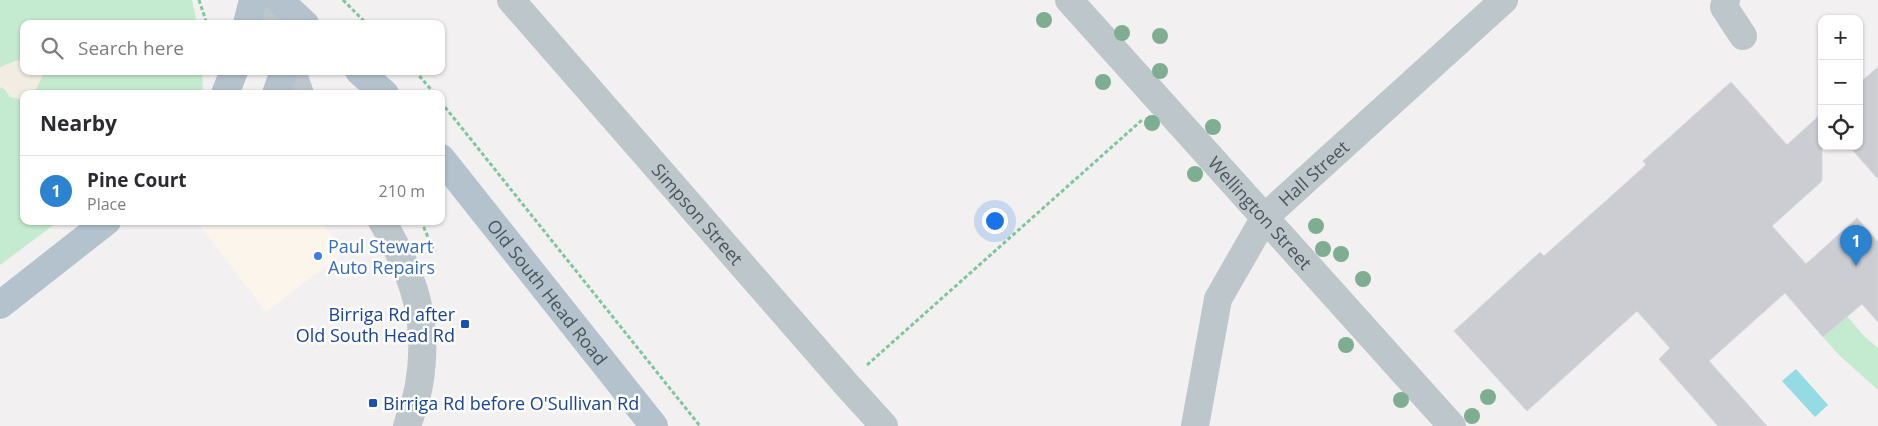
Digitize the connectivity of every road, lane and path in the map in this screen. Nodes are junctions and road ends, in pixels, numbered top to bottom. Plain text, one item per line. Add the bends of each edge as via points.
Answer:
1 (199, 0) edge
2 (253, 0) edge
3 (265, 0) edge
4 (278, 0) edge
5 (343, 0) edge
6 (511, 0) edge
7 (1068, 0) edge
8 (1504, 0) edge
9 (1726, 0) edge
10 (304, 17) edge
11 (206, 20) edge
12 (248, 20) edge
13 (272, 20) edge
14 (363, 20) edge
15 (1743, 36) dead end
16 (232, 75) edge
17 (283, 75) edge
18 (293, 75) edge
19 (364, 75) edge
20 (418, 75) edge
21 (227, 90) edge
22 (277, 90) edge
23 (299, 90) edge
24 (380, 90) edge
25 (432, 90) edge
26 (1161, 103) junction
27 (445, 107) edge
28 (445, 163) edge
29 (1265, 217) junction
30 (102, 225) edge
31 (384, 225) edge
32 (0, 305) edge
33 (846, 384) junction
34 (407, 426) edge
35 (654, 426) edge
36 (700, 426) edge
37 (884, 426) edge
38 (1195, 426) edge
39 (1452, 426) edge

1 - 11 path
2 - 12 main road
3 - 13 street
4 - 10 main road
5 - 14 path
6 - 33 street, Simpson Street
7 - 26 street, Wellington Street
8 - 29 street, Hall Street
9 - 15 street via 1724,7
16 - 21 main road
17 - 22 main road
18 - 23 street
19 - 24 main road
20 - 25 path
26 - 29 street, Wellington Street
26 - 33 path
27 - 36 path
28 - 35 main road, Old South Head Road
29 - 38 street, Hall Street via 1218,299
29 - 39 street, Wellington Street
30 - 32 main road
31 - 34 street via 417,296 424,340 419,387
33 - 37 street, Simpson Street

